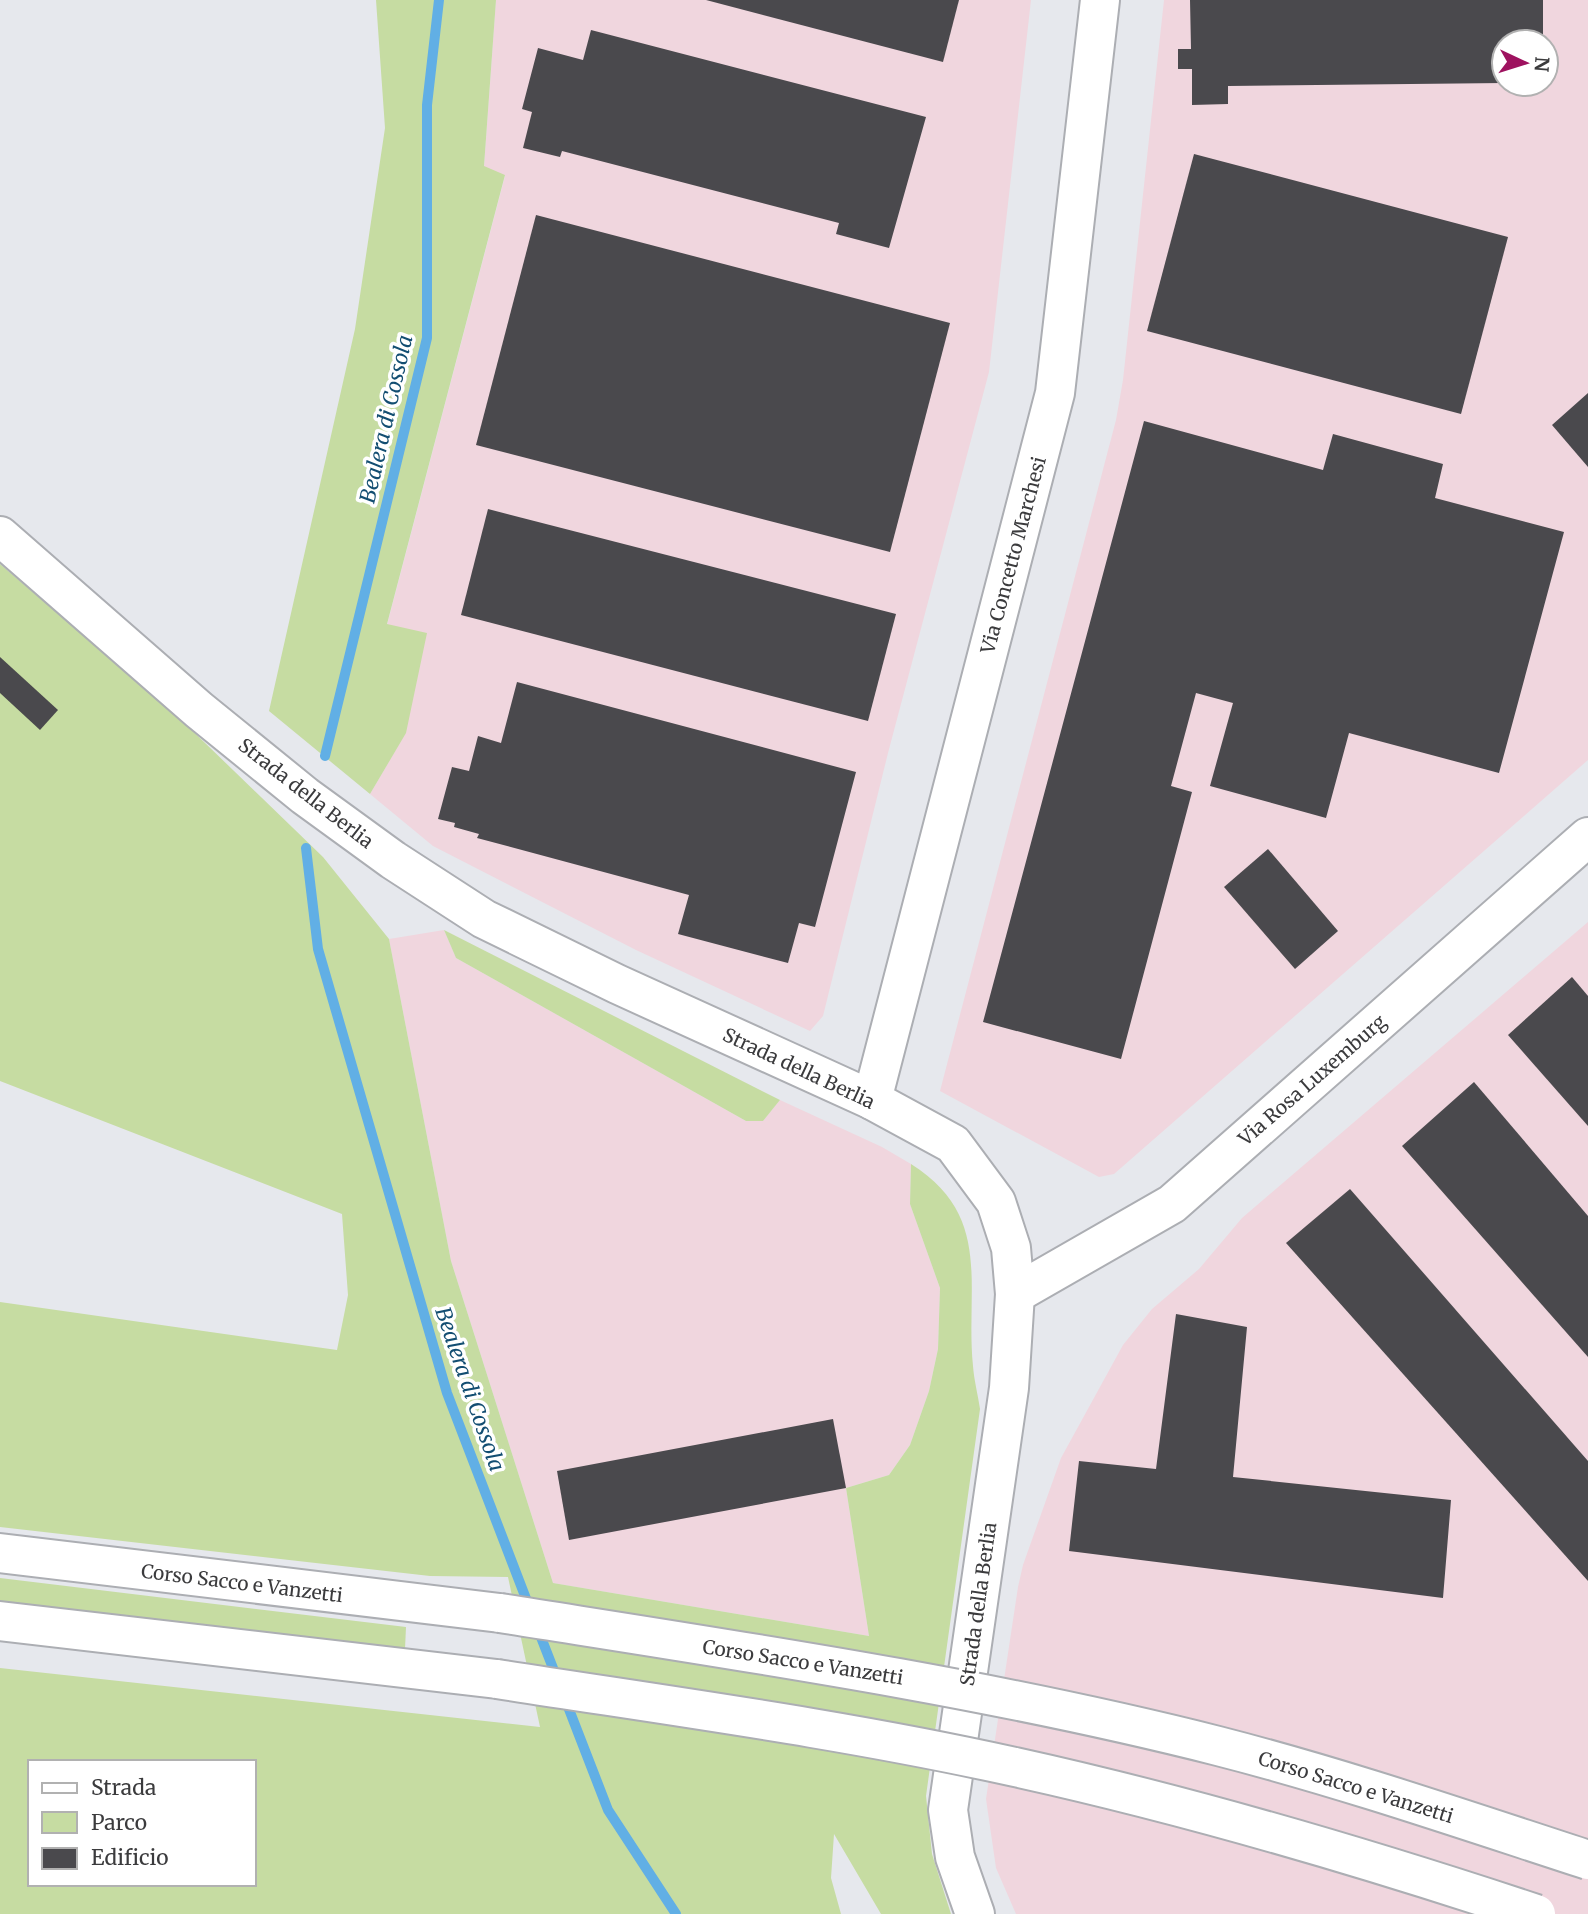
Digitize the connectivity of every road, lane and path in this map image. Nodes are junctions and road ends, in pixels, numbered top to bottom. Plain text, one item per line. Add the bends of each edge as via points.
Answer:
1 (1100, 0) edge
2 (0, 536) edge
3 (1588, 837) edge
4 (872, 1100) junction
5 (1015, 1294) junction
6 (0, 1553) edge
7 (0, 1621) edge
8 (1588, 1860) edge
9 (975, 1914) edge
10 (1536, 1914) edge

1 - 4 street, Via Concetto Marchesi via 1055,393
2 - 4 street, Strada della Berlia via 295,788 484,919
3 - 5 street, Via Rosa Luxemburg via 1172,1204
4 - 5 street, Strada della Berlia via 953,1144 960,1153 996,1202 1011,1248
5 - 9 street, Strada della Berlia via 1007,1402 948,1810 955,1857
6 - 8 street, Corso Sacco e Vanzetti, bridge via 500,1613 856,1669 1218,1746 1406,1800
7 - 10 street, bridge via 497,1679 857,1735 1203,1812

